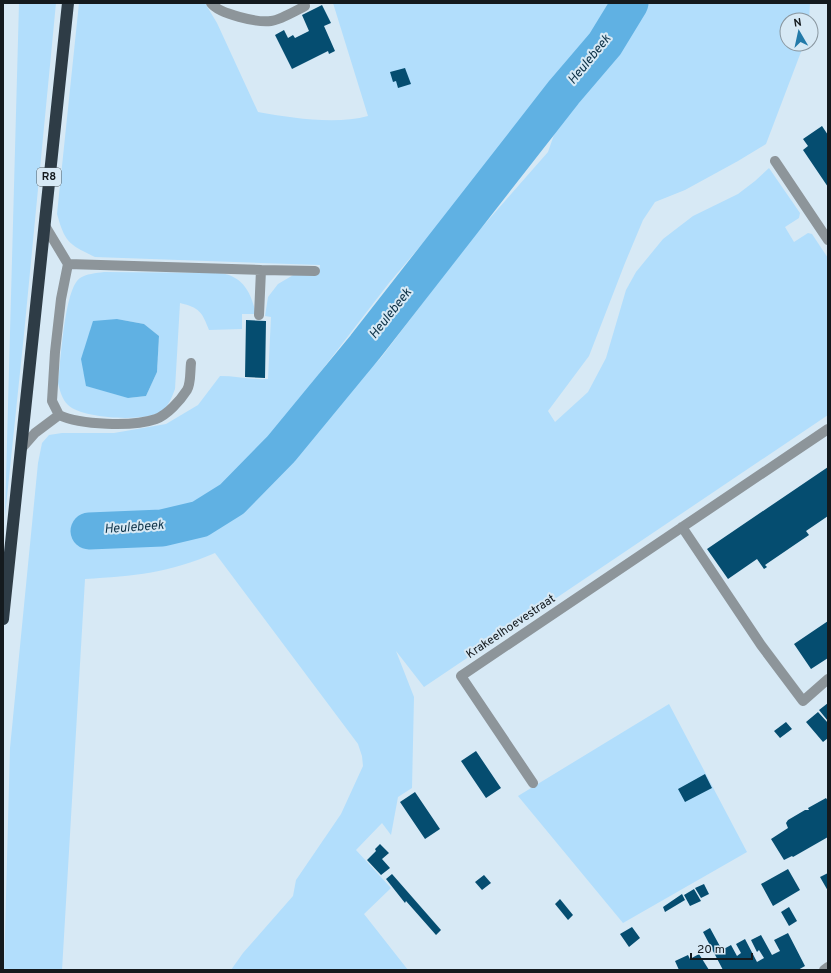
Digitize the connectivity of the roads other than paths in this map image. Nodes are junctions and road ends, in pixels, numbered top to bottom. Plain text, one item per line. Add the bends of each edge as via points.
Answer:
1 (68, 3) edge
2 (211, 3) edge
3 (305, 6) dead end
4 (775, 161) dead end
5 (44, 224) junction
6 (828, 240) edge
7 (68, 264) junction
8 (261, 270) junction
9 (315, 271) dead end
10 (259, 315) dead end
11 (191, 363) dead end
12 (59, 415) junction
13 (828, 429) edge
14 (21, 449) junction
15 (682, 527) junction
16 (3, 619) edge
17 (828, 679) edge
18 (533, 783) dead end
19 (828, 967) edge
20 (824, 970) edge

1 - 5 highway, R8
2 - 3 street via 227,14 272,21
4 - 6 street
5 - 7 street
5 - 14 highway, R8
7 - 8 street
7 - 12 street via 61,299 54,366 52,401
8 - 9 street
8 - 10 street
11 - 12 street via 188,389 176,405 157,419 140,423 105,423 72,421
12 - 14 street via 35,433
13 - 15 street, Krakeelhoevestraat
14 - 16 highway, R8
15 - 17 street via 761,645 803,701
15 - 18 street, Krakeelhoevestraat via 461,676
19 - 20 street

